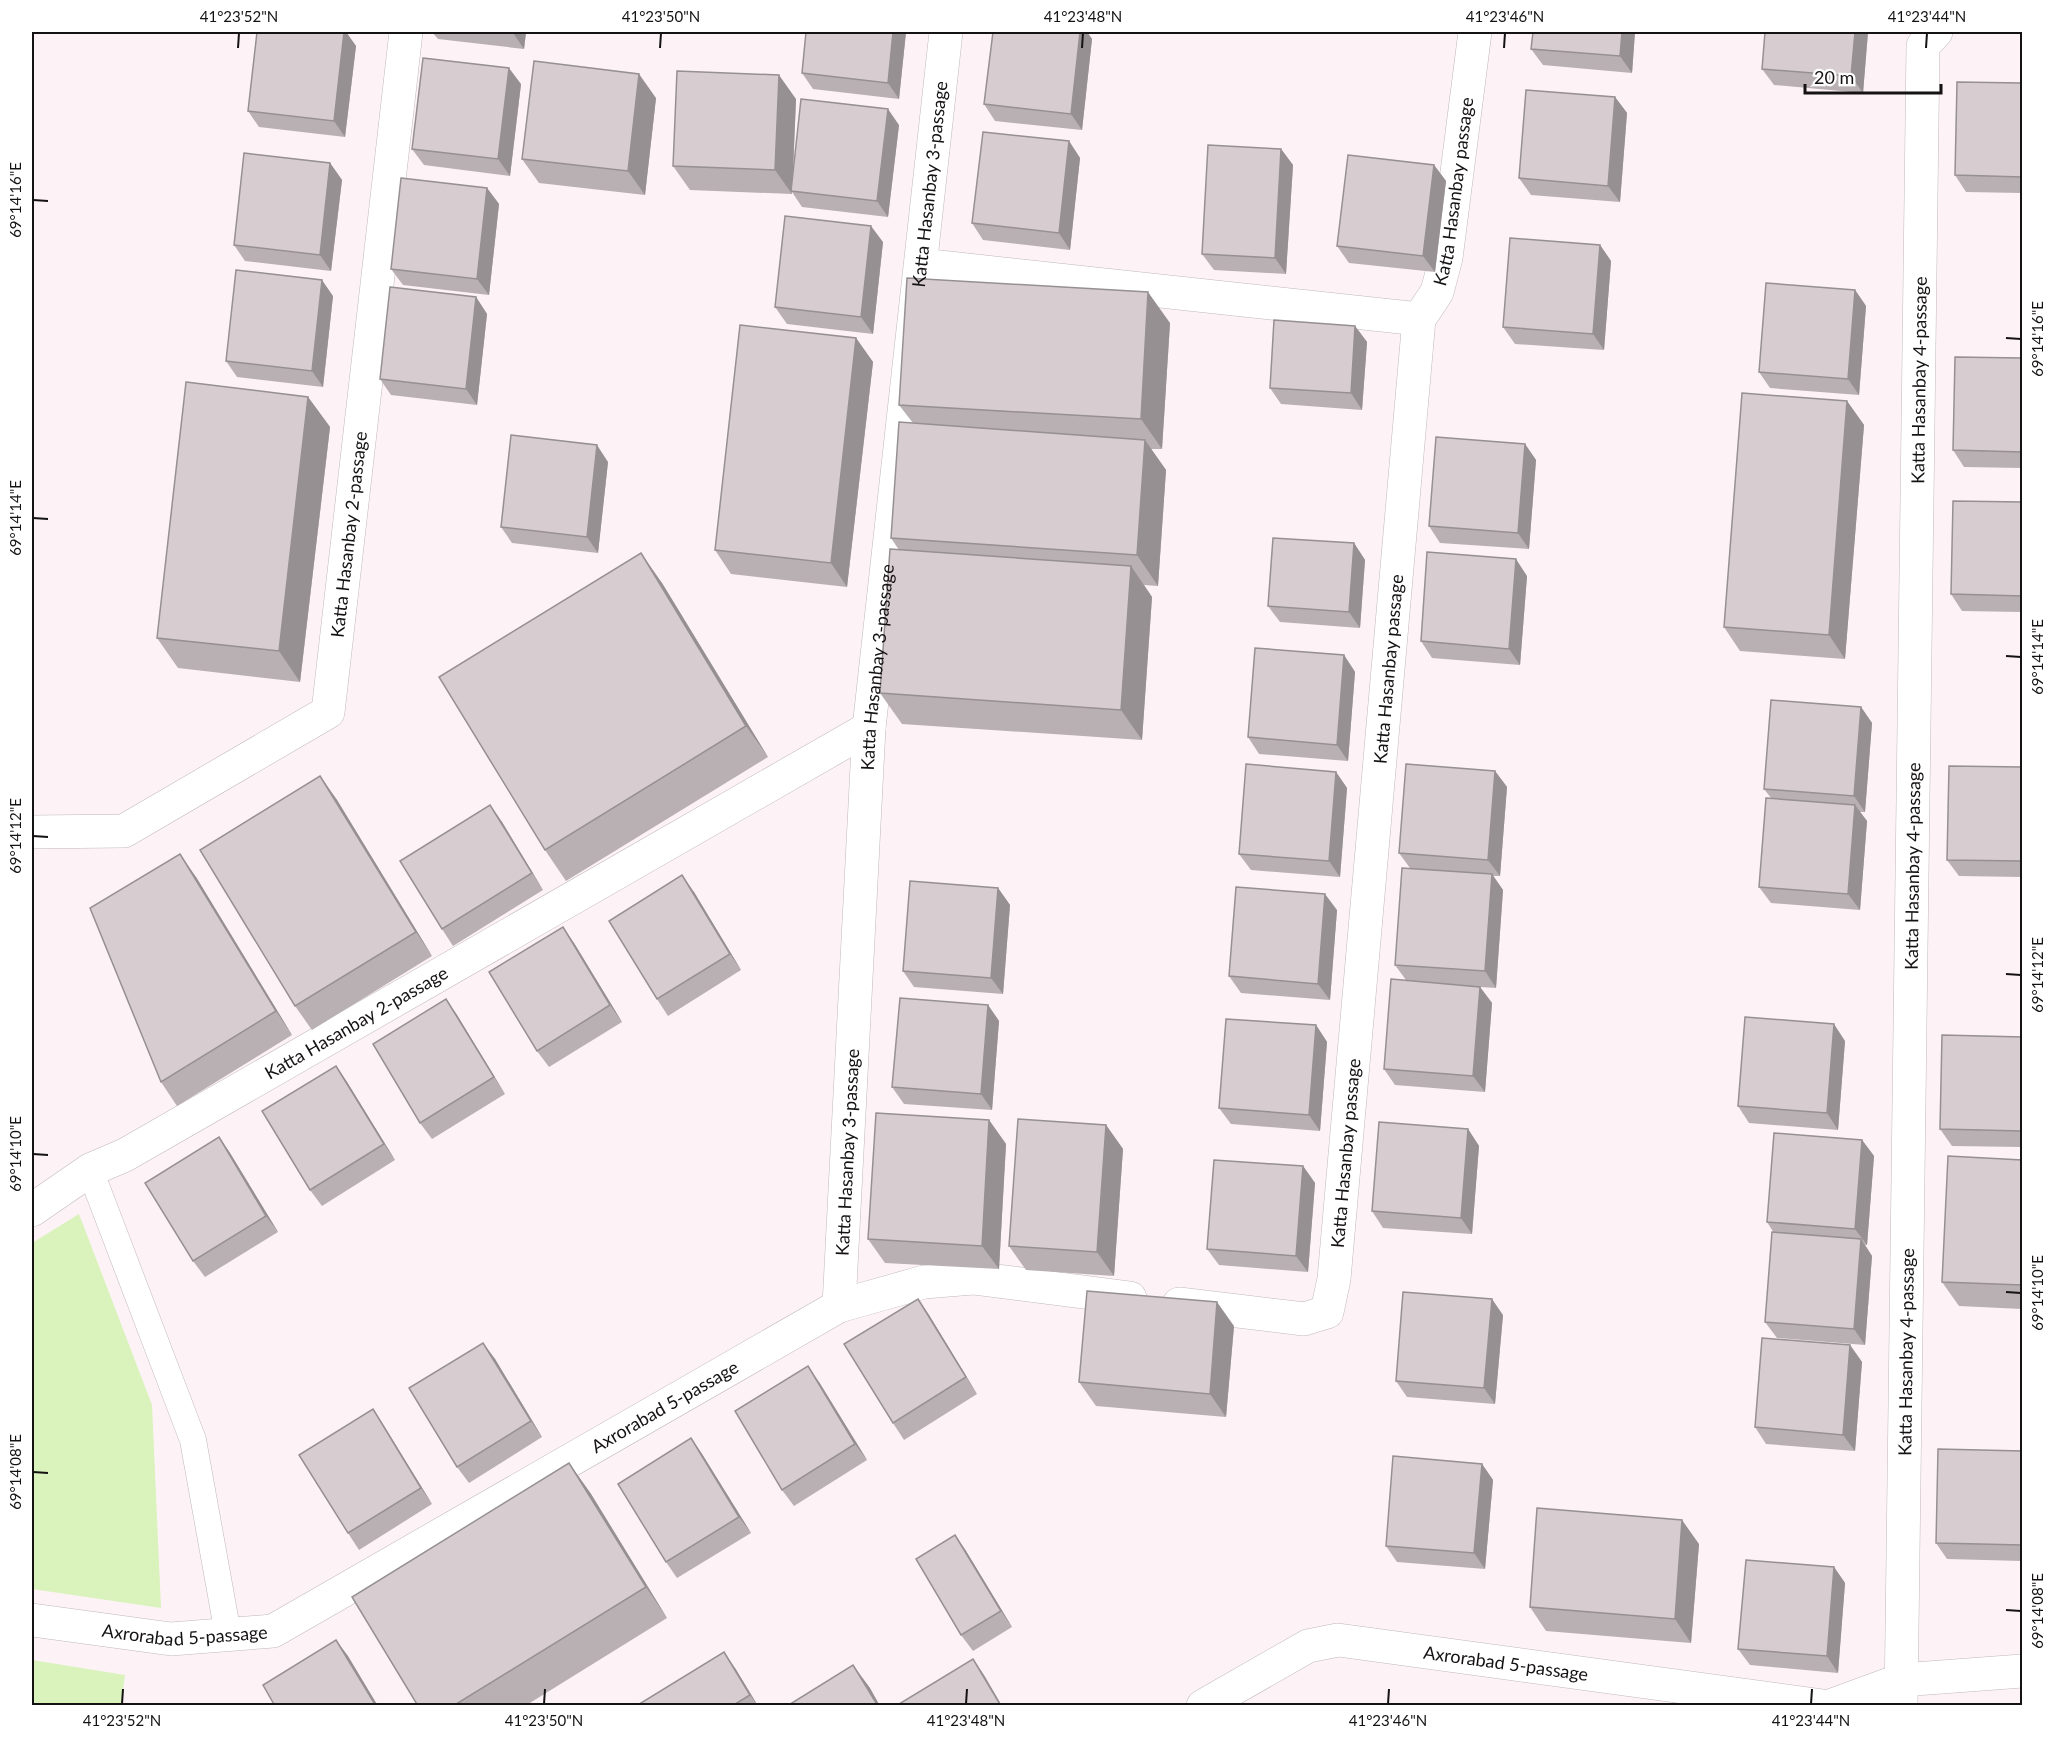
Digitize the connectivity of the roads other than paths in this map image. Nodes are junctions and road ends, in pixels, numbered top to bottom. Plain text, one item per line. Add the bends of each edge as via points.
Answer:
1 (406, 32) edge
2 (946, 32) edge
3 (1475, 32) edge
4 (1935, 32) edge
5 (921, 265) junction
6 (1419, 319) junction
7 (869, 728) junction
8 (32, 832) edge
9 (90, 1170) junction
10 (32, 1210) edge
11 (839, 1306) junction
12 (1327, 1312) joint
13 (32, 1620) edge
14 (228, 1634) junction
15 (2022, 1671) edge
16 (1901, 1693) edge
17 (1203, 1706) edge
18 (1823, 1706) edge
19 (1830, 1706) edge

1 - 8 street, Katta Hasanbay 2-passage via 328,712 124,831
2 - 5 street, Katta Hasanbay 3-passage
3 - 6 street, Katta Hasanbay passage via 1446,258 1437,292
4 - 16 street, Katta Hasanbay 4-passage via 1923,46
5 - 6 street
5 - 7 street, Katta Hasanbay 3-passage
6 - 12 street, Katta Hasanbay passage via 1334,1278
7 - 9 street, Katta Hasanbay 2-passage via 125,1155
7 - 11 street, Katta Hasanbay 3-passage
9 - 10 street, Katta Hasanbay 2-passage
9 - 14 lane via 193,1440
11 - 12 street, Axrorabad 5-passage via 924,1282 973,1278 1304,1319
11 - 14 street, Axrorabad 5-passage via 273,1631
13 - 14 street, Axrorabad 5-passage via 171,1639
15 - 16 street
16 - 19 street
17 - 18 street, Axrorabad 5-passage via 1308,1646 1338,1640

